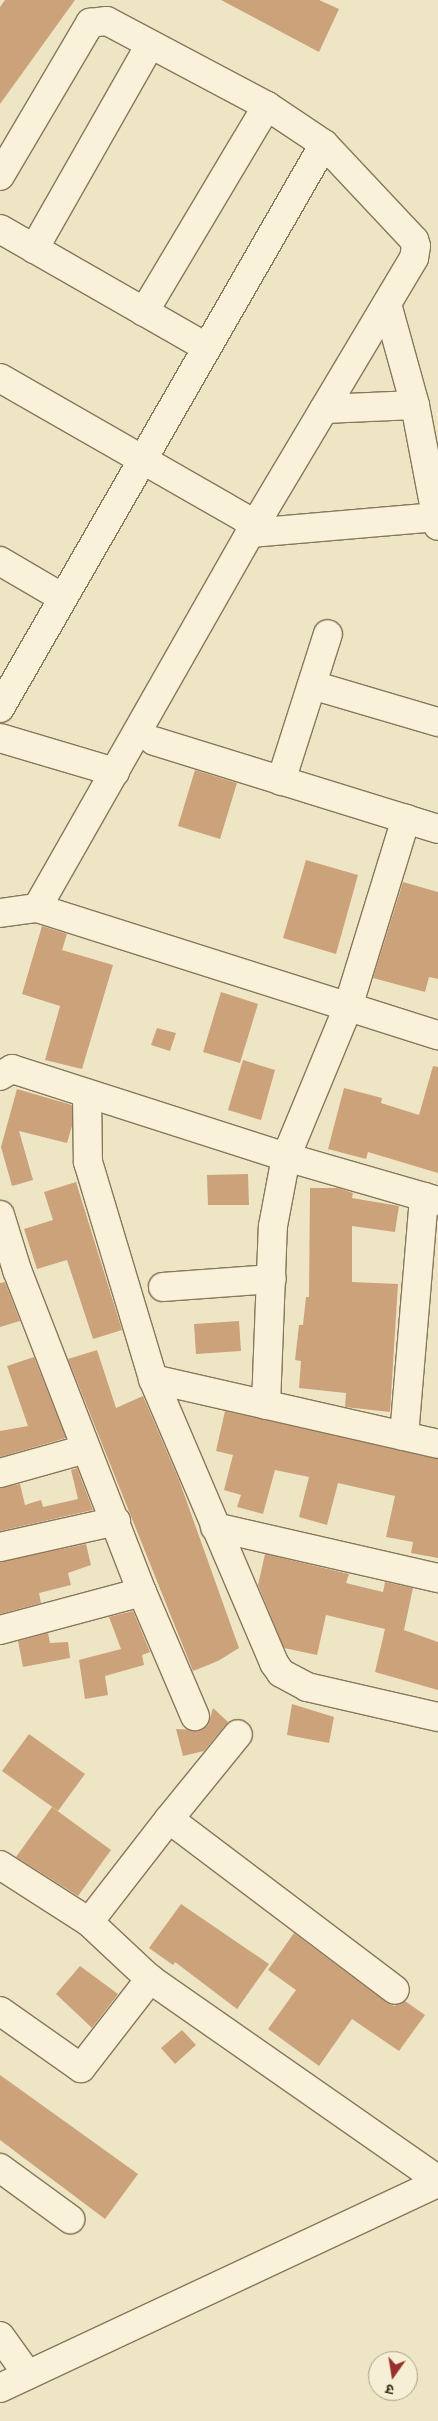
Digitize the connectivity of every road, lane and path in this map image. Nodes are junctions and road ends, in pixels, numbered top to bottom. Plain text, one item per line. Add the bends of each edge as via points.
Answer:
1 (150, 45) junction
2 (267, 106) junction
3 (324, 144) junction
4 (0, 176) edge
5 (0, 229) edge
6 (34, 249) junction
7 (387, 304) junction
8 (144, 312) junction
9 (206, 347) junction
10 (0, 378) edge
11 (415, 405) junction
12 (324, 410) junction
13 (143, 459) junction
14 (437, 522) edge
15 (253, 529) junction
16 (0, 561) edge
17 (63, 598) junction
18 (328, 634) dead end
19 (312, 685) junction
20 (0, 708) edge
21 (438, 722) edge
22 (0, 738) edge
23 (154, 741) dead end
24 (115, 772) junction
25 (281, 781) junction
26 (406, 819) junction
27 (438, 829) edge
28 (37, 908) junction
29 (0, 913) edge
30 (348, 1007) junction
31 (438, 1035) edge
32 (0, 1076) edge
33 (87, 1094) junction
34 (286, 1157) junction
35 (431, 1199) edge
36 (0, 1214) edge
37 (9, 1272) edge
38 (272, 1279) junction
39 (163, 1287) dead end
40 (153, 1379) junction
41 (266, 1405) junction
42 (404, 1436) junction
43 (438, 1444) edge
44 (86, 1449) junction
45 (0, 1471) edge
46 (116, 1521) junction
47 (215, 1527) junction
48 (0, 1547) edge
49 (438, 1578) edge
50 (142, 1592) junction
51 (0, 1630) edge
52 (195, 1716) dead end
53 (438, 1717) edge
54 (238, 1734) dead end
55 (169, 1819) junction
56 (0, 1865) edge
57 (88, 1922) junction
58 (150, 1979) junction
59 (395, 1990) dead end
60 (0, 2011) edge
61 (2, 2172) edge
62 (438, 2182) edge
63 (70, 2219) dead end
64 (0, 2336) edge
65 (28, 2375) junction
66 (0, 2388) edge

1 - 2 street
1 - 4 street via 107,21 90,23
1 - 6 street
2 - 3 street
2 - 8 street
3 - 7 street via 414,240 414,258
3 - 9 street
5 - 6 street
6 - 8 street
7 - 11 street
7 - 12 street
8 - 9 street
9 - 13 street
10 - 13 street
11 - 12 street
11 - 14 street
12 - 15 street
13 - 15 street
13 - 17 street
14 - 15 street
15 - 24 street
16 - 17 street
17 - 20 street
18 - 19 street
19 - 21 street
19 - 25 street
22 - 24 street
23 - 25 street
24 - 28 street
25 - 26 street
26 - 27 street
26 - 30 street
28 - 29 street
28 - 30 street
30 - 31 street
30 - 34 street
32 - 33 street via 12,1069
33 - 34 street
33 - 40 street via 86,1146 90,1170
34 - 35 street
34 - 38 street via 274,1226
35 - 42 street
36 - 37 street
37 - 44 street
38 - 39 street
38 - 41 street
40 - 41 street
40 - 47 street
41 - 42 street
42 - 43 street
44 - 45 street
44 - 46 street
46 - 48 street
46 - 50 street
47 - 49 street
47 - 53 street via 281,1673 307,1687
50 - 51 street
50 - 52 street
54 - 55 street
55 - 57 street
55 - 59 street
56 - 57 street
57 - 58 street
58 - 60 street via 81,2068
58 - 62 street
61 - 63 street
62 - 65 street
64 - 65 street
65 - 66 street

